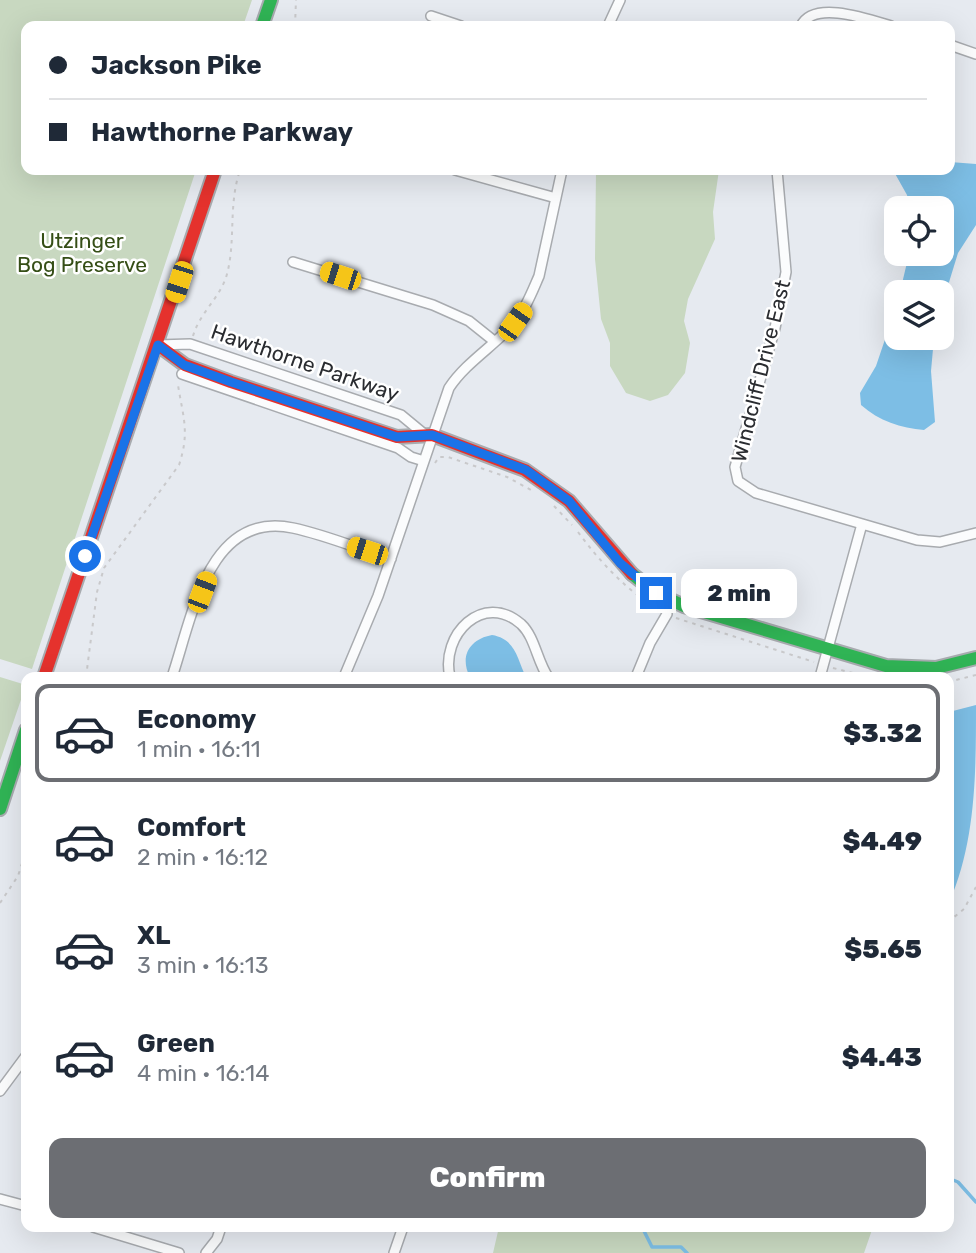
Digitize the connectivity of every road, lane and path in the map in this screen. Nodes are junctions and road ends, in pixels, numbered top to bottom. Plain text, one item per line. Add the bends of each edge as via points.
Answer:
1 (271, 0) edge
2 (296, 0) edge
3 (620, 0) edge
4 (431, 16) dead end
5 (264, 21) edge
6 (295, 21) edge
7 (446, 21) edge
8 (610, 21) edge
9 (804, 21) edge
10 (875, 21) edge
11 (955, 48) edge
12 (976, 54) edge
13 (213, 175) edge
14 (239, 175) edge
15 (472, 175) edge
16 (561, 175) edge
17 (777, 175) edge
18 (556, 198) junction
19 (293, 262) dead end
20 (494, 341) junction
21 (190, 344) junction
22 (158, 345) junction
23 (182, 374) joint
24 (428, 435) junction
25 (424, 461) junction
26 (862, 524) junction
27 (976, 533) edge
28 (391, 559) junction
29 (667, 614) dead end
30 (828, 648) junction
31 (976, 658) edge
32 (46, 672) edge
33 (87, 672) edge
34 (174, 672) edge
35 (346, 672) edge
36 (449, 672) edge
37 (546, 672) edge
38 (638, 672) edge
39 (821, 672) edge
40 (976, 675) edge
41 (954, 680) edge
42 (21, 745) edge
43 (0, 809) edge
44 (21, 867) edge
45 (976, 887) edge
46 (0, 903) edge
47 (954, 917) edge
48 (21, 1063) edge
49 (0, 1091) edge
50 (0, 1199) edge
51 (21, 1205) edge
52 (110, 1232) edge
53 (218, 1232) edge
54 (401, 1232) edge
55 (179, 1253) edge
56 (207, 1253) edge
57 (394, 1253) edge

1 - 5 street
2 - 6 path
3 - 8 street
4 - 7 street
9 - 10 street via 818,7
11 - 12 street
13 - 22 street
14 - 21 path via 232,203 228,272 199,319
15 - 18 street
16 - 18 street
17 - 26 street, Windcliff Drive East via 786,272 735,474 749,491
18 - 20 street via 539,276 524,309
19 - 20 street via 433,305 469,321
20 - 24 street via 458,374
21 - 22 street, Hawthorne Parkway
21 - 24 street, Hawthorne Parkway via 401,415
22 - 24 street, Hawthorne Parkway via 184,365 231,382 397,437
22 - 32 street
23 - 25 street
23 - 33 path via 178,384 186,418 179,465 104,568
24 - 25 street
24 - 30 street, Hawthorne Parkway via 547,482 569,501 620,563 656,593 684,606
25 - 28 street
26 - 27 street via 929,541 952,541
26 - 30 street
28 - 34 street via 293,528 261,527 237,537 215,559
28 - 35 street
29 - 38 street
30 - 31 street, Hawthorne Parkway via 886,666 936,668
30 - 39 street
36 - 37 street via 451,644 460,626 490,614 521,625
40 - 41 path
42 - 43 street
44 - 46 path
45 - 47 path
48 - 49 street
50 - 51 street
52 - 55 street
53 - 56 street
54 - 57 street

